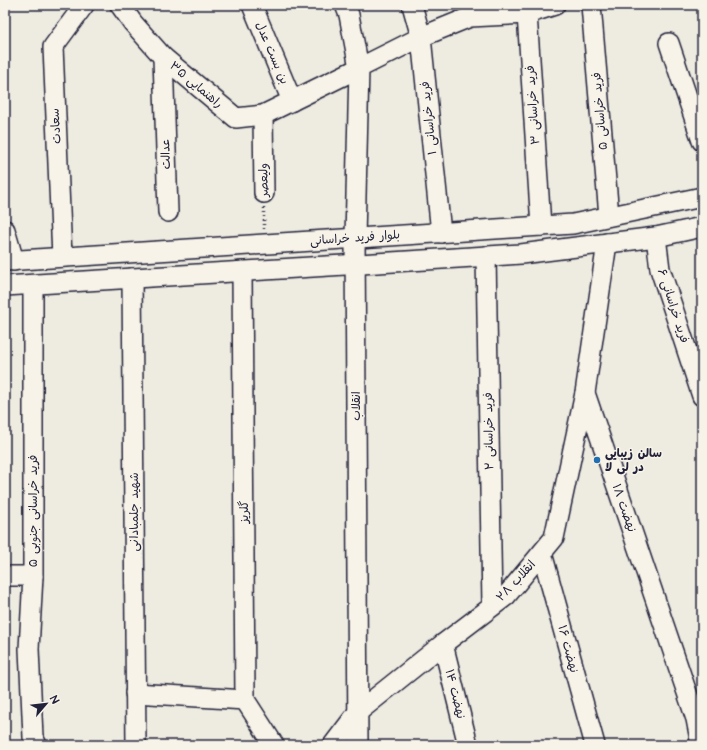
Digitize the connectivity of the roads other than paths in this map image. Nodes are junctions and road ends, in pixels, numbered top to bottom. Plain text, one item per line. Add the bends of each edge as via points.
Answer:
1 (84, 5) edge
2 (120, 5) edge
3 (252, 5) edge
4 (412, 5) edge
5 (555, 5) edge
6 (591, 5) edge
7 (347, 10) edge
8 (468, 11) edge
9 (527, 14) junction
10 (421, 37) junction
11 (669, 43) dead end
12 (163, 57) junction
13 (359, 68) junction
14 (292, 101) junction
15 (263, 115) junction
16 (702, 141) edge
17 (264, 193) road end
18 (702, 197) edge
19 (168, 212) dead end
20 (609, 216) junction
21 (541, 226) junction
22 (702, 227) edge
23 (520, 228) junction
24 (5, 230) edge
25 (441, 233) junction
26 (656, 237) junction
27 (355, 238) junction
28 (607, 243) junction
29 (521, 254) junction
30 (486, 256) junction
31 (62, 258) junction
32 (9, 261) edge
33 (355, 264) junction
34 (242, 271) junction
35 (132, 278) junction
36 (33, 285) junction
37 (5, 286) edge
38 (585, 393) junction
39 (702, 396) edge
40 (542, 553) junction
41 (5, 576) edge
42 (33, 576) junction
43 (492, 606) junction
44 (443, 644) junction
45 (135, 693) junction
46 (245, 700) junction
47 (358, 712) junction
48 (30, 742) edge
49 (136, 745) edge
50 (274, 745) edge
51 (333, 745) edge
52 (358, 745) edge
53 (468, 745) edge
54 (595, 745) edge
55 (701, 745) edge

1 - 31 street, سعادت via 53,47
2 - 12 street, راهنمایی ۳۵
3 - 14 street, بن بست عدل
4 - 10 street, فرید خراسانی ۱
5 - 9 street
6 - 20 street, فرید خراسانی ۵
7 - 13 street, انقلاب
8 - 9 street
8 - 10 street
9 - 21 street, فرید خراسانی ۳
10 - 13 street
10 - 25 street, فرید خراسانی ۱
11 - 16 street
12 - 15 street, راهنمایی ۳۵ via 236,118
12 - 19 street, عدالت
13 - 14 street, راهنمایی ۳۵
13 - 27 street, انقلاب
14 - 15 street, راهنمایی ۳۵
15 - 17 street, ولیعصر
18 - 20 street, بلوار فرید خراسانی
20 - 21 street, بلوار فرید خراسانی via 573,224
21 - 23 street, بلوار فرید خراسانی
22 - 26 street
23 - 25 street, بلوار فرید خراسانی
23 - 29 street
24 - 32 street
25 - 27 street, بلوار فرید خراسانی
26 - 28 street
26 - 39 street, فرید خراسانی ۶ via 660,269
27 - 31 street, بلوار فرید خراسانی
27 - 33 street, انقلاب
28 - 29 street
28 - 38 street, نهضت ۱۸
29 - 30 street
30 - 33 street
30 - 43 street, فرید خراسانی ۲
31 - 32 street, بلوار فرید خراسانی
33 - 34 street
33 - 47 street, انقلاب
34 - 35 street
34 - 46 street, گلریز
35 - 36 street
35 - 45 street, شهید جلمبادانی
36 - 37 street
36 - 42 street, فرید خراسانی جنوبی ۵
38 - 40 street, انقلاب ۲۸ via 554,538
38 - 55 street, نهضت ۱۸ via 696,719
40 - 43 street, انقلاب ۲۸ via 506,596
40 - 54 street, نهضت ۱۶
41 - 42 street
42 - 48 street, فرید خراسانی جنوبی ۵ via 29,649
43 - 44 street, انقلاب ۲۸
44 - 47 street, انقلاب ۲۸
44 - 53 street, نهضت ۱۴
45 - 46 street
45 - 49 street, شهید جلمبادانی
46 - 50 street
47 - 51 street, انقلاب ۲۸
47 - 52 street, انقلاب

